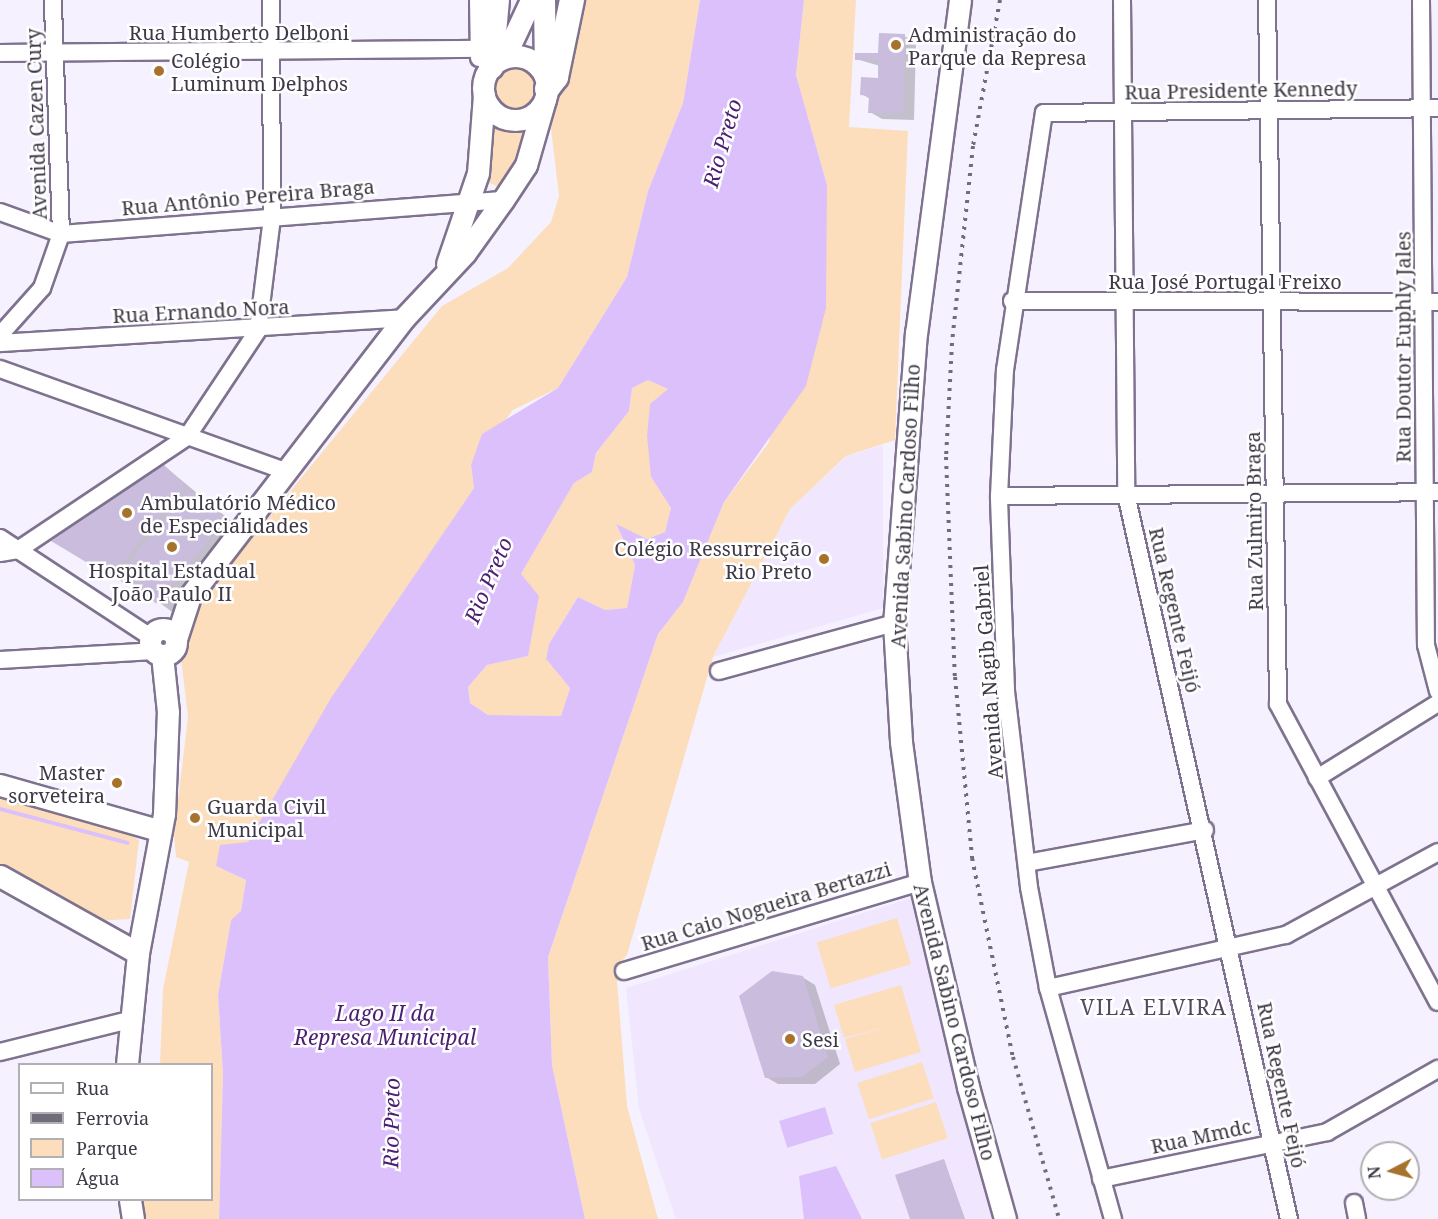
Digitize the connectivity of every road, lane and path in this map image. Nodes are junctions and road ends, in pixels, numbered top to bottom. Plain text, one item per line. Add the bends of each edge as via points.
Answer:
1 (53, 0) edge
2 (271, 0) edge
3 (478, 0) edge
4 (497, 0) edge
5 (531, 0) edge
6 (544, 0) edge
7 (573, 0) edge
8 (960, 0) edge
9 (1122, 0) edge
10 (1267, 0) edge
11 (1421, 0) edge
12 (0, 53) edge
13 (54, 54) junction
14 (271, 55) junction
15 (489, 69) junction
16 (546, 88) junction
17 (1430, 108) edge
18 (1269, 110) junction
19 (1044, 113) joint
20 (1122, 113) junction
21 (471, 200) junction
22 (503, 200) junction
23 (0, 212) edge
24 (272, 217) junction
25 (62, 234) junction
26 (444, 270) junction
27 (1012, 301) junction
28 (1272, 302) junction
29 (1431, 302) edge
30 (1123, 303) junction
31 (404, 318) junction
32 (258, 330) junction
33 (0, 335) edge
34 (0, 343) edge
35 (0, 369) edge
36 (187, 437) junction
37 (285, 471) junction
38 (1432, 492) edge
39 (1126, 494) junction
40 (1275, 494) junction
41 (999, 496) junction
42 (0, 538) edge
43 (18, 550) junction
44 (0, 553) edge
45 (894, 623) junction
46 (161, 643) junction
47 (0, 660) edge
48 (719, 671) dead end
49 (1438, 691) edge
50 (1438, 703) edge
51 (1317, 778) junction
52 (0, 785) edge
53 (162, 823) junction
54 (1205, 830) junction
55 (1438, 852) edge
56 (1027, 863) junction
57 (0, 876) edge
58 (920, 882) junction
59 (1375, 886) junction
60 (1231, 947) junction
61 (138, 953) junction
62 (624, 971) dead end
63 (1048, 988) junction
64 (1438, 1002) edge
65 (129, 1020) junction
66 (0, 1052) edge
67 (127, 1063) edge
68 (1438, 1069) edge
69 (1273, 1142) junction
70 (1101, 1179) junction
71 (130, 1201) edge
72 (133, 1219) edge
73 (1005, 1219) edge
74 (1113, 1219) edge
75 (1289, 1219) edge

1 - 13 street, Avenida Cazen Cury
2 - 14 street
3 - 15 street
4 - 15 highway
5 - 15 main road
6 - 16 main road
7 - 16 highway via 556,77
8 - 45 main road, Avenida Sabino Cardoso Filho via 916,333
9 - 20 street, Rua Regente Feijó
10 - 18 street, Rua Zulmiro Braga
11 - 17 street, Rua Doutor Euphly Jales
12 - 13 street, Rua Humberto Delboni
13 - 14 street, Rua Humberto Delboni
13 - 25 street, Avenida Cazen Cury
14 - 15 street, Rua Humberto Delboni
14 - 24 street
15 - 16 main road via 523,57
15 - 16 main road via 495,112 513,120 532,115
15 - 21 main road
16 - 22 main road via 526,165
17 - 18 street, Rua Presidente Kennedy
17 - 29 street, Rua Doutor Euphly Jales
18 - 20 street, Rua Presidente Kennedy
18 - 28 street, Rua Zulmiro Braga
19 - 20 street, Rua Presidente Kennedy
19 - 27 street, Avenida Nagib Gabriel
20 - 30 street, Rua Regente Feijó
21 - 22 street, Rua Antônio Pereira Braga
21 - 24 street, Rua Antônio Pereira Braga
21 - 26 main road
22 - 26 main road via 465,253
23 - 25 street, Rua Antônio Pereira Braga
24 - 25 street, Rua Antônio Pereira Braga
24 - 32 street
25 - 33 street, Avenida Cazen Cury via 42,288
26 - 31 main road
27 - 30 street, Rua José Portugal Freixo
27 - 41 street, Avenida Nagib Gabriel
28 - 29 street, Rua José Portugal Freixo
28 - 30 street, Rua José Portugal Freixo
28 - 40 street, Rua Zulmiro Braga
29 - 38 street, Rua Doutor Euphly Jales
30 - 39 street, Rua Regente Feijó
31 - 32 street, Rua Ernando Nora
31 - 37 main road
32 - 34 street, Rua Ernando Nora
32 - 36 street
35 - 36 street
36 - 37 street
36 - 43 street
37 - 46 main road via 190,596
38 - 40 street
38 - 49 street, Rua Doutor Euphly Jales via 1426,645
39 - 40 street
39 - 41 street
39 - 54 street, Rua Regente Feijó
40 - 51 street, Rua Zulmiro Braga via 1278,704
41 - 56 street, Avenida Nagib Gabriel via 1006,690
42 - 43 street
43 - 44 street
43 - 46 street
45 - 48 street
45 - 58 main road, Avenida Sabino Cardoso Filho via 901,742
46 - 47 street
46 - 53 main road via 168,712
50 - 51 street
51 - 59 street, Rua Zulmiro Braga
52 - 53 main road
53 - 61 main road
54 - 56 street
54 - 60 street, Rua Regente Feijó
55 - 59 street
56 - 63 street, Avenida Nagib Gabriel
57 - 61 main road
58 - 62 street, Rua Caio Nogueira Bertazzi
58 - 73 main road, Avenida Sabino Cardoso Filho via 968,1087
59 - 60 street via 1286,935
59 - 64 street, Rua Zulmiro Braga
60 - 63 street
60 - 69 street, Rua Regente Feijó
61 - 65 main road
63 - 70 street, Avenida Nagib Gabriel
65 - 66 street
65 - 67 main road
68 - 69 street, Rua Mmdc via 1327,1132
69 - 70 street, Rua Mmdc
69 - 75 street, Rua Regente Feijó
70 - 74 street, Avenida Nagib Gabriel
71 - 72 main road

